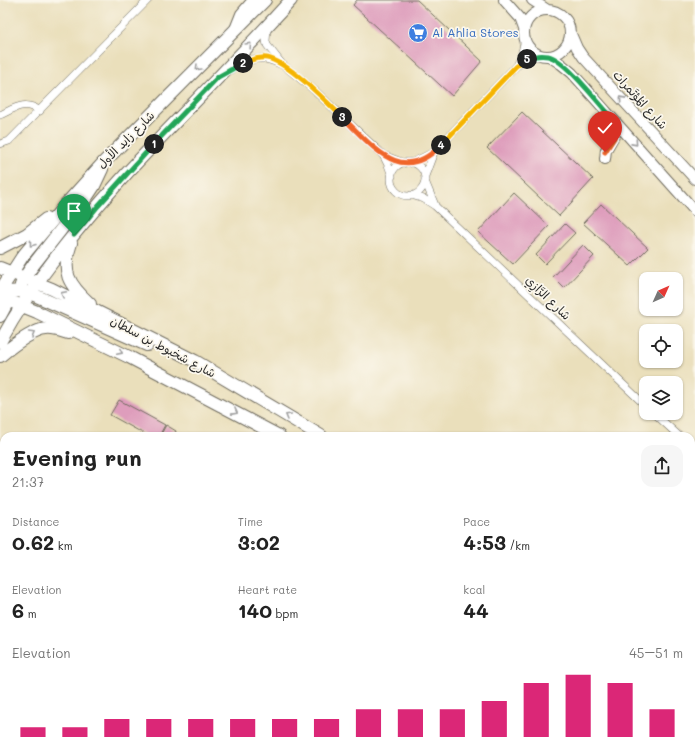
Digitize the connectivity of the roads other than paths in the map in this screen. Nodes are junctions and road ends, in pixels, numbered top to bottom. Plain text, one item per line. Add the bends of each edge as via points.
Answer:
1 (148, 0) edge
2 (252, 0) edge
3 (265, 0) edge
4 (291, 0) edge
5 (504, 0) edge
6 (532, 0) edge
7 (546, 9) junction
8 (267, 27) junction
9 (235, 30) junction
10 (524, 34) junction
11 (571, 34) junction
12 (545, 56) junction
13 (282, 64) junction
14 (516, 66) junction
15 (218, 77) junction
16 (40, 111) junction
17 (0, 115) edge
18 (613, 119) junction
19 (0, 144) edge
20 (434, 152) junction
21 (382, 155) junction
22 (606, 159) dead end
23 (104, 162) junction
24 (408, 163) junction
25 (392, 176) junction
26 (425, 178) junction
27 (695, 179) edge
28 (411, 196) junction
29 (66, 204) junction
30 (435, 206) junction
31 (695, 211) edge
32 (74, 235) junction
33 (0, 248) edge
34 (0, 268) edge
35 (12, 273) junction
36 (13, 289) edge
37 (21, 306) junction
38 (101, 314) junction
39 (0, 316) edge
40 (93, 339) junction
41 (0, 342) edge
42 (0, 356) edge
43 (195, 361) junction
44 (639, 399) edge
45 (662, 420) edge
46 (271, 432) edge
47 (314, 432) edge
48 (675, 432) edge

1 - 16 street
2 - 9 street via 241,14
3 - 9 main road, شارع زايد الأول
4 - 8 main road, شارع زايد الأول
5 - 10 street via 520,18
6 - 7 street
7 - 10 street via 534,14 526,23
7 - 11 street via 564,16
8 - 13 street via 267,45
15 -> 8 main road, شارع زايد الأول
9 -> 23 main road, شارع زايد الأول
10 - 12 street via 531,49
10 - 14 street via 522,52
11 - 12 street via 564,49 554,55
27 -> 11 street, شارع المُؤتَمرات via 583,57
12 - 14 street via 529,58
12 - 18 street via 566,68
13 - 15 street via 259,58 241,64
13 - 21 street via 314,90
14 - 20 street
15 - 32 main road, شارع زايد الأول
16 - 17 street via 35,107 22,105
16 - 19 street via 9,141
18 - 22 street via 615,134 606,150
18 -> 31 street
20 - 24 street
20 - 26 street
21 - 24 street
21 - 25 street
23 - 29 main road, شارع زايد الأول
23 - 36 main road via 94,186
24 - 25 street via 396,168
24 - 26 street via 420,167
25 - 28 street via 392,184 397,191
26 - 28 street via 422,189
26 - 30 street, شارع الرَّازِي
28 - 30 street, شارع الرَّازِي via 424,199
29 - 33 main road via 32,230
29 -> 35 main road, شارع زايد الأول
30 - 44 street, شارع الرَّازِي
32 - 36 main road, شارع زايد الأول
32 - 38 main road via 66,257 68,275 73,287
34 - 35 main road, شارع شخبوط بن سلطان
35 - 36 main road, شارع شخبوط بن سلطان
36 - 37 main road, شارع شخبوط بن سلطان
38 -> 36 main road, شارع شخبوط بن سلطان via 52,289
36 - 39 main road
36 - 43 main road via 137,341
37 - 40 main road, شارع شخبوط بن سلطان
37 - 41 main road
38 - 43 main road, شارع شخبوط بن سلطان
42 -> 40 main road via 41,330 51,329
40 -> 46 main road, شارع شخبوط بن سلطان
47 -> 43 main road, شارع شخبوط بن سلطان
45 - 48 street

